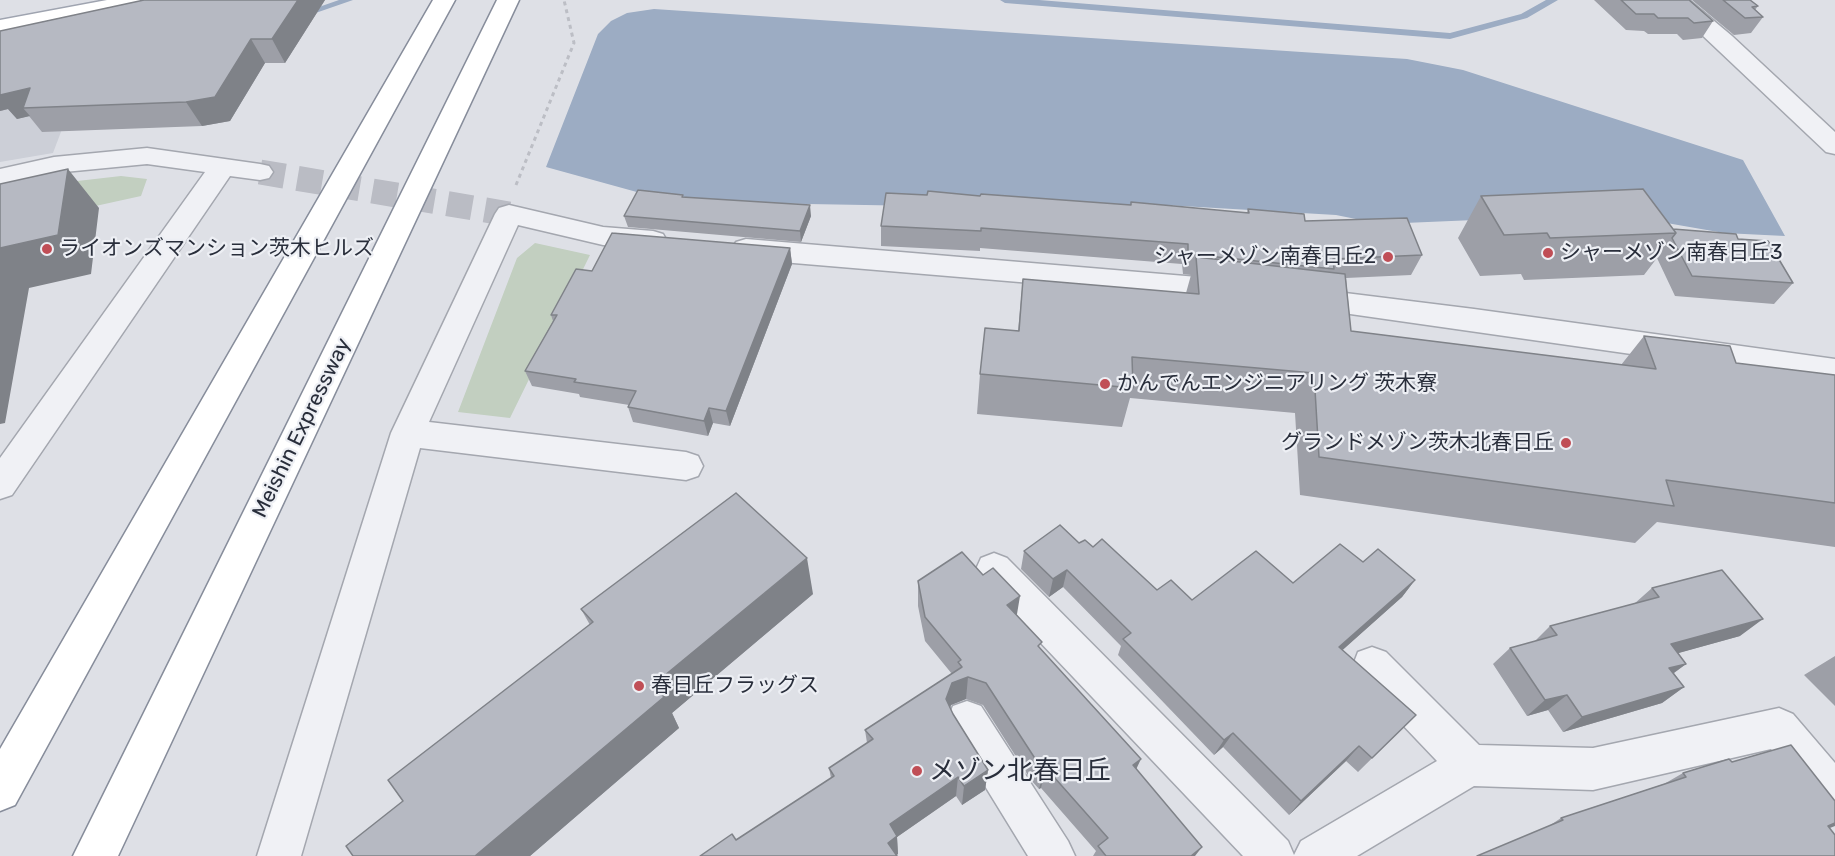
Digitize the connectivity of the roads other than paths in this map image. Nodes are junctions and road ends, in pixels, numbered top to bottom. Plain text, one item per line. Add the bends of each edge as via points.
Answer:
1 (29, 0) edge
2 (142, 0) edge
3 (444, 0) edge
4 (508, 0) edge
5 (1676, 0) edge
6 (0, 8) edge
7 (0, 27) edge
8 (1835, 146) edge
9 (223, 166) junction
10 (260, 172) tunnel mouth
11 (0, 177) edge
12 (686, 243) edge
13 (721, 246) edge
14 (1835, 370) edge
15 (408, 433) junction
16 (686, 466) dead end
17 (0, 485) edge
18 (994, 569) edge
19 (1372, 665) dead end
20 (967, 720) dead end
21 (1470, 765) junction
22 (0, 790) edge
23 (1835, 796) edge
24 (95, 856) edge
25 (279, 856) edge
26 (1053, 856) edge
27 (1273, 856) edge
28 (1316, 856) edge

1 - 6 main road
2 - 7 main road
3 - 22 main road
4 - 24 main road, Meishin Expressway
5 - 8 street
9 - 10 street
9 - 11 street via 147,156 54,165
9 - 17 street
12 - 15 street via 603,236 509,214
13 - 14 street via 1268,295
15 - 16 street
15 - 25 street
18 - 27 street
19 - 21 street
20 - 26 street
21 - 23 street via 1593,769 1779,728
21 - 28 street

